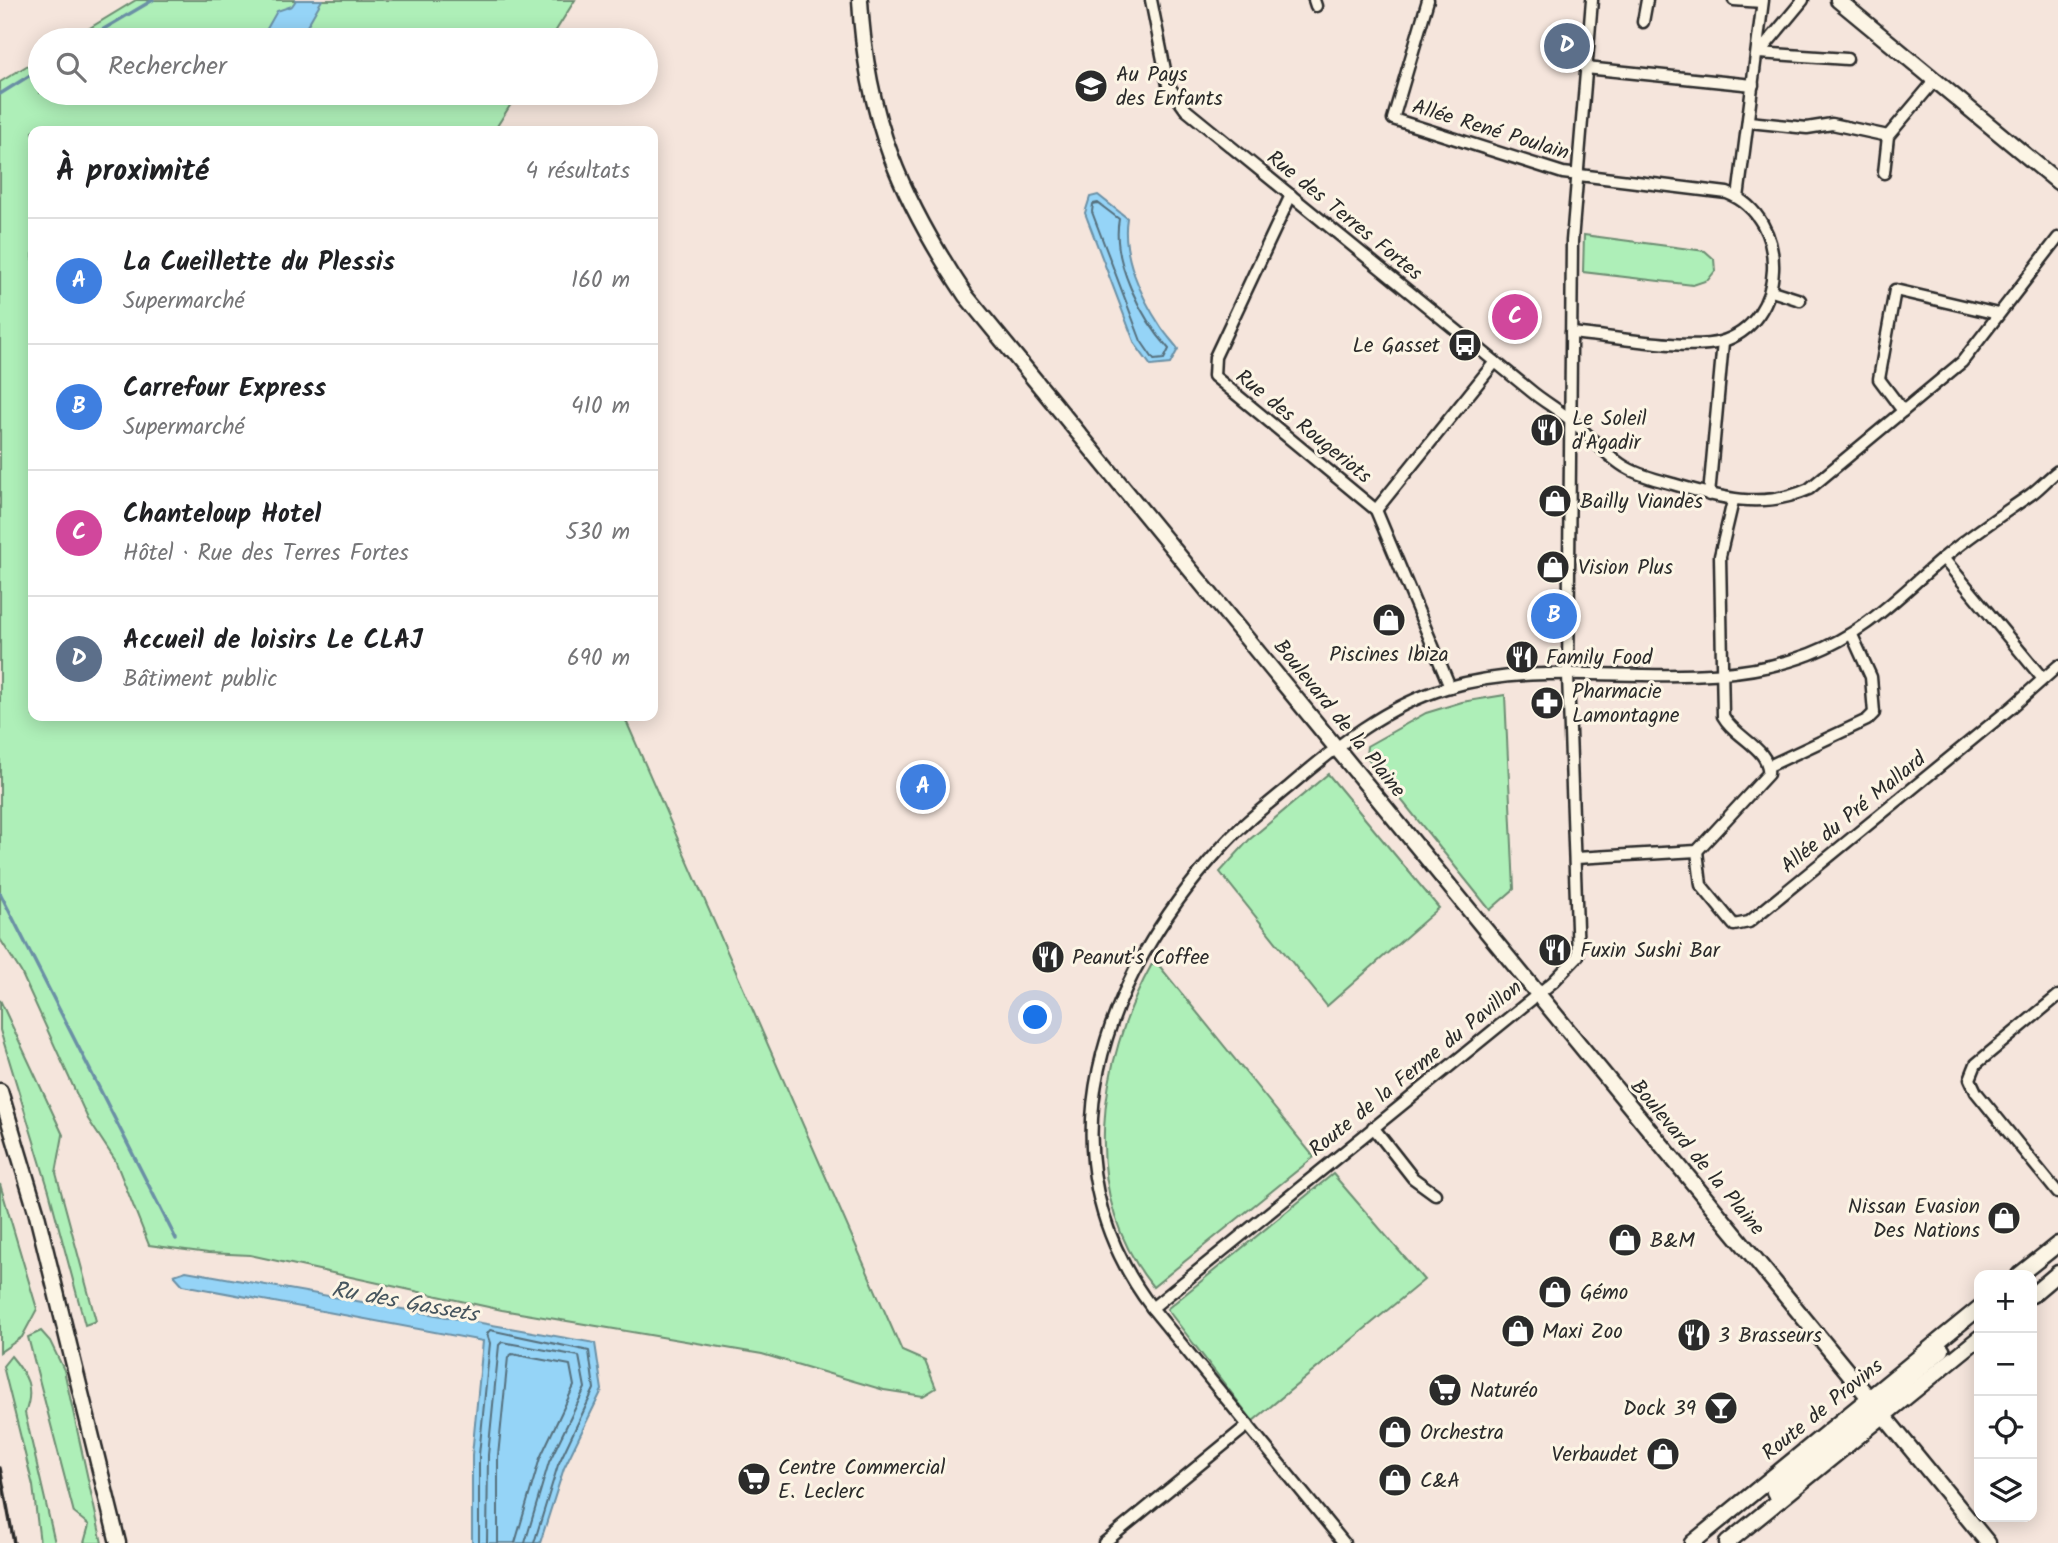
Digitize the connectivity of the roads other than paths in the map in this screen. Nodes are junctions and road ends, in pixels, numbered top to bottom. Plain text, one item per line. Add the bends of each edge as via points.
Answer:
1 (860, 0) edge
2 (1151, 0) edge
3 (1428, 0) edge
4 (1592, 0) edge
5 (1647, 0) edge
6 (1734, 0) edge
7 (1803, 0) edge
8 (1838, 0) edge
9 (1763, 1) edge
10 (1643, 22) dead end
11 (1758, 53) junction
12 (1847, 60) dead end
13 (1586, 68) junction
14 (1936, 79) junction
15 (1753, 85) junction
16 (1749, 122) junction
17 (1888, 136) junction
18 (1884, 173) dead end
19 (1576, 175) junction
20 (2058, 182) edge
21 (1291, 195) junction
22 (1738, 198) junction
23 (2058, 238) edge
24 (1772, 291) junction
25 (1800, 300) dead end
26 (1998, 314) junction
27 (1571, 333) junction
28 (1723, 342) junction
29 (1496, 362) junction
30 (1903, 411) junction
31 (1572, 421) junction
32 (2056, 477) edge
33 (1709, 495) junction
34 (1732, 501) junction
35 (1376, 510) junction
36 (1943, 558) junction
37 (1852, 635) junction
38 (2058, 666) edge
39 (1721, 672) junction
40 (1568, 675) junction
41 (2043, 679) junction
42 (1450, 687) junction
43 (1337, 747) junction
44 (1769, 766) junction
45 (1697, 852) junction
46 (1576, 858) junction
47 (1538, 993) junction
48 (2058, 996) edge
49 (0, 1091) edge
50 (1373, 1127) junction
51 (1435, 1194) dead end
52 (2058, 1194) edge
53 (2058, 1244) edge
54 (2025, 1270) edge
55 (2058, 1273) edge
56 (2037, 1290) edge
57 (1152, 1308) junction
58 (1974, 1312) edge
59 (1974, 1341) edge
60 (1875, 1407) junction
61 (1248, 1425) junction
62 (118, 1543) edge
63 (1104, 1543) edge
64 (1344, 1543) edge
65 (1692, 1543) edge
66 (1727, 1543) edge
67 (1988, 1543) edge

1 - 43 main road, Boulevard de la Plaine via 869,83 882,134 915,216 934,248 966,296
2 - 21 street, Rue des Terres Fortes via 1168,85 1176,99
3 - 19 street, Allée René Poulain via 1393,119
4 - 13 street, Route de la Ferme du Pavillon
5 - 10 street
6 - 9 street
7 - 11 street
8 - 14 main road
9 - 11 street
11 - 12 street
11 - 15 street
13 - 15 street
13 - 19 street, Route de la Ferme du Pavillon
14 - 17 street
14 - 20 main road
15 - 16 street
16 - 17 street via 1807,128 1832,124
16 - 22 street
17 - 18 street
19 - 22 street via 1717,191
19 - 27 street, Route de la Ferme du Pavillon
21 - 29 street, Rue des Terres Fortes
21 - 35 street, Rue des Rougeriots via 1215,357 1213,372
22 - 24 street via 1769,237 1774,260
23 - 26 street, Rue des Terres Fortes
24 - 25 street
24 - 28 street via 1746,327
26 - 30 street, Rue des Terres Fortes via 1962,362
26 - 30 street via 1895,290 1879,379
27 - 28 street via 1692,344
27 - 31 street, Route de la Ferme du Pavillon
28 - 33 street
29 - 31 street, Rue des Terres Fortes
29 - 35 street
30 - 34 street, Rue des Terres Fortes via 1809,489 1787,499
31 - 33 street, Rue des Terres Fortes via 1628,469
31 - 40 street, Route de la Ferme du Pavillon
32 - 36 street
33 - 34 street, Rue des Terres Fortes
34 - 39 street via 1720,556
35 - 42 street, Rue des Rougeriots
36 - 37 street via 1872,623
36 - 41 street
37 - 39 street via 1784,662
37 - 44 street via 1871,677 1874,713
38 - 41 street, Allée du Pré Mallard
39 - 40 street
39 - 44 street via 1723,716 1730,729 1764,755
40 - 42 street via 1508,676
40 - 46 street, Route de la Ferme du Pavillon
41 - 45 street, Allée du Pré Mallard via 1749,922 1734,925 1701,885
42 - 43 street via 1385,713
43 - 47 main road, Boulevard de la Plaine
43 - 57 street via 1245,823 1193,880 1134,973 1104,1048 1090,1115 1092,1167 1109,1234 1127,1273
44 - 45 street via 1768,775
45 - 46 street
46 - 47 street, Route de la Ferme du Pavillon via 1578,956
47 - 50 street, Route de la Ferme du Pavillon
47 - 60 main road, Boulevard de la Plaine
48 - 52 street via 1976,1064 1970,1079
49 - 62 main road via 36,1211
50 - 51 street via 1413,1178
50 - 57 street, Route de la Ferme du Pavillon
53 - 54 main road
55 - 56 main road
57 - 61 street
58 - 60 main road, Route de Provins
59 - 60 main road, Route de Provins
60 - 65 main road, Route de Provins
60 - 66 main road, Route de Provins
60 - 67 main road, Boulevard de la Plaine
61 - 63 street
61 - 64 street

